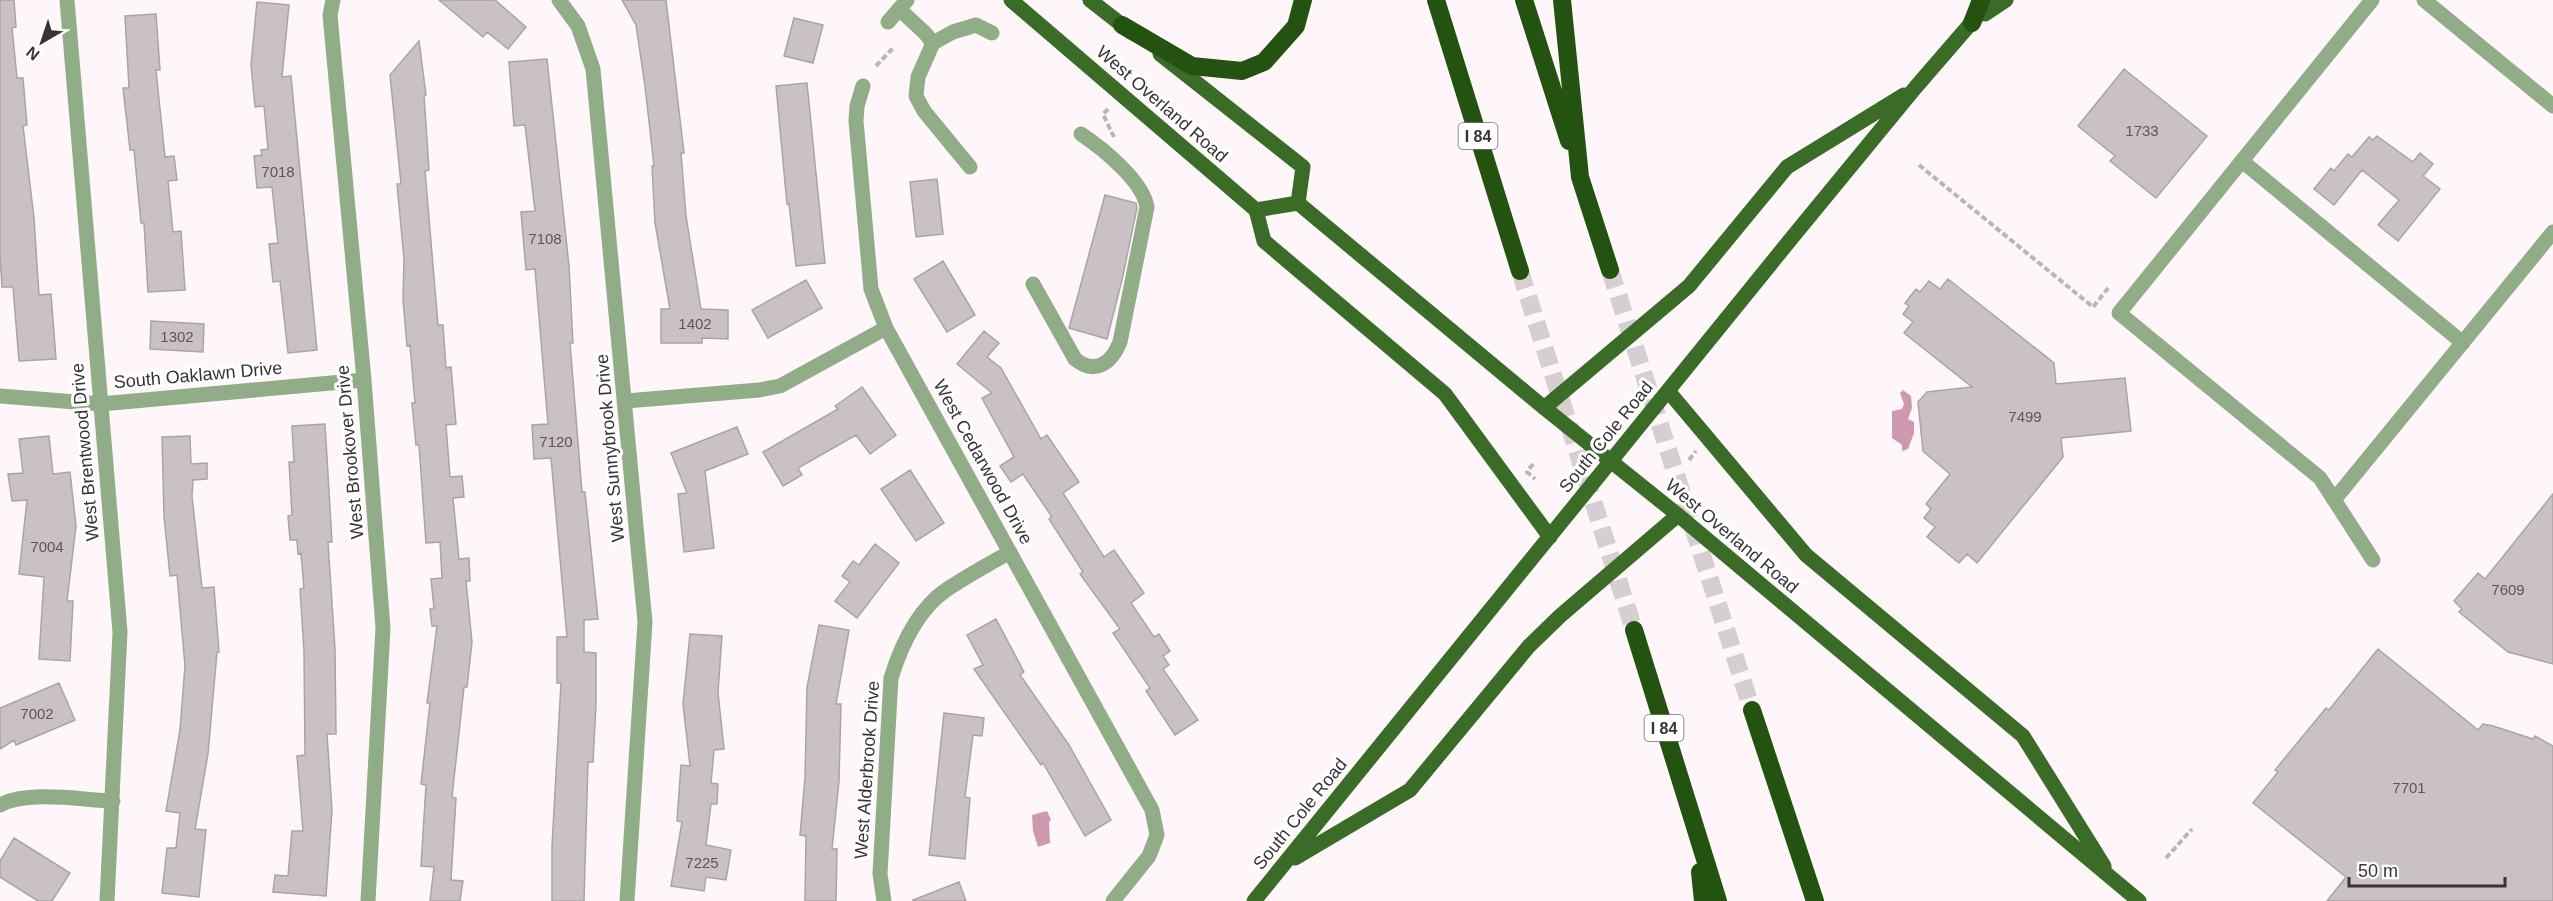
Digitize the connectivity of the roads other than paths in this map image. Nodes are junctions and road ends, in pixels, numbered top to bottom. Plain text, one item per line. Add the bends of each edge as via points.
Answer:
1 (67, 0) edge
2 (333, 0) edge
3 (559, 0) edge
4 (1011, 0) edge
5 (1090, 0) edge
6 (1303, 0) edge
7 (1436, 0) edge
8 (1524, 0) edge
9 (1562, 0) edge
10 (1981, 0) edge
11 (1991, 0) edge
12 (2006, 0) edge
13 (2372, 0) edge
14 (2424, 0) edge
15 (903, 5) edge
16 (888, 22) dead end
17 (1972, 23) junction
18 (1122, 25) junction
19 (992, 33) dead end
20 (933, 43) junction
21 (863, 86) dead end
22 (1915, 88) junction
23 (2553, 106) edge
24 (1081, 134) dead end
25 (2242, 161) junction
26 (970, 167) dead end
27 (1580, 177) junction
28 (1298, 203) junction
29 (1256, 210) junction
30 (2553, 232) edge
31 (1610, 270) tunnel mouth
32 (1520, 271) tunnel mouth
33 (1033, 284) dead end
34 (886, 327) junction
35 (2463, 343) junction
36 (364, 380) junction
37 (1669, 392) junction
38 (0, 396) edge
39 (626, 400) junction
40 (101, 404) junction
41 (1544, 408) junction
42 (1611, 462) junction
43 (2334, 500) junction
44 (1678, 516) junction
45 (1550, 537) junction
46 (1010, 552) junction
47 (2373, 560) dead end
48 (1634, 630) tunnel mouth
49 (1752, 710) tunnel mouth
50 (113, 801) junction
51 (0, 805) edge
52 (1694, 826) junction
53 (1287, 862) junction
54 (2112, 879) junction
55 (107, 901) edge
56 (368, 901) edge
57 (627, 901) edge
58 (884, 901) edge
59 (1113, 901) edge
60 (1254, 901) edge
61 (1703, 901) edge
62 (1718, 901) edge
63 (1815, 901) edge
64 (2139, 901) edge

1 - 40 street, West Brentwood Drive
2 - 36 street, West Brookover Drive via 330,15
3 - 39 street, West Sunnybrook Drive via 578,26 593,69
4 - 29 main road, West Overland Road
5 - 18 main road, West Overland Road
6 - 18 highway via 1296,26 1264,62 1242,71 1192,66
7 - 32 highway, I 84
8 - 27 highway
9 - 27 highway
10 - 17 highway
11 - 17 main road, South Cole Road
12 - 17 main road
13 - 25 street
14 - 23 street
15 - 16 street
15 - 20 street
17 - 22 main road, South Cole Road
18 - 28 main road, West Overland Road via 1303,167
19 - 20 street via 976,25
20 - 26 street via 918,77 916,96
21 - 34 street, West Cedarwood Drive via 856,121 871,289
22 - 37 main road, South Cole Road
22 - 41 main road via 1787,167 1689,286
24 - 33 street via 1100,147 1140,189 1147,207 1120,342 1109,361 1092,367 1075,359
25 - 35 street
25 - 43 street via 2119,314 2320,478
27 - 31 highway
28 - 29 main road
28 - 41 main road, West Overland Road
29 - 45 main road via 1264,241 1445,393
30 - 35 street
34 - 39 street via 780,386
34 - 46 street, West Cedarwood Drive
35 - 43 street
36 - 40 street, South Oaklawn Drive
36 - 56 street, West Brookover Drive via 383,628
37 - 42 main road, South Cole Road
37 - 54 main road via 1812,561 2023,736
38 - 40 street, South Oaklawn Drive
39 - 57 street, West Sunnybrook Drive via 645,622
40 - 50 street, West Brentwood Drive via 120,632
41 - 42 main road, West Overland Road
42 - 44 main road, West Overland Road
42 - 45 main road, South Cole Road
43 - 47 street
44 - 53 main road via 1529,646 1410,790
44 - 54 main road, West Overland Road
45 - 53 main road, South Cole Road
46 - 58 street, West Alderbrook Drive via 945,591 926,609 899,651 890,690 880,874
46 - 59 street, West Cedarwood Drive via 1152,810 1157,835 1149,856
48 - 52 highway, I 84
49 - 63 highway
50 - 51 street via 30,798
50 - 55 street, West Brentwood Drive
52 - 61 highway
52 - 62 highway, I 84
53 - 60 main road, South Cole Road
54 - 64 main road, West Overland Road

